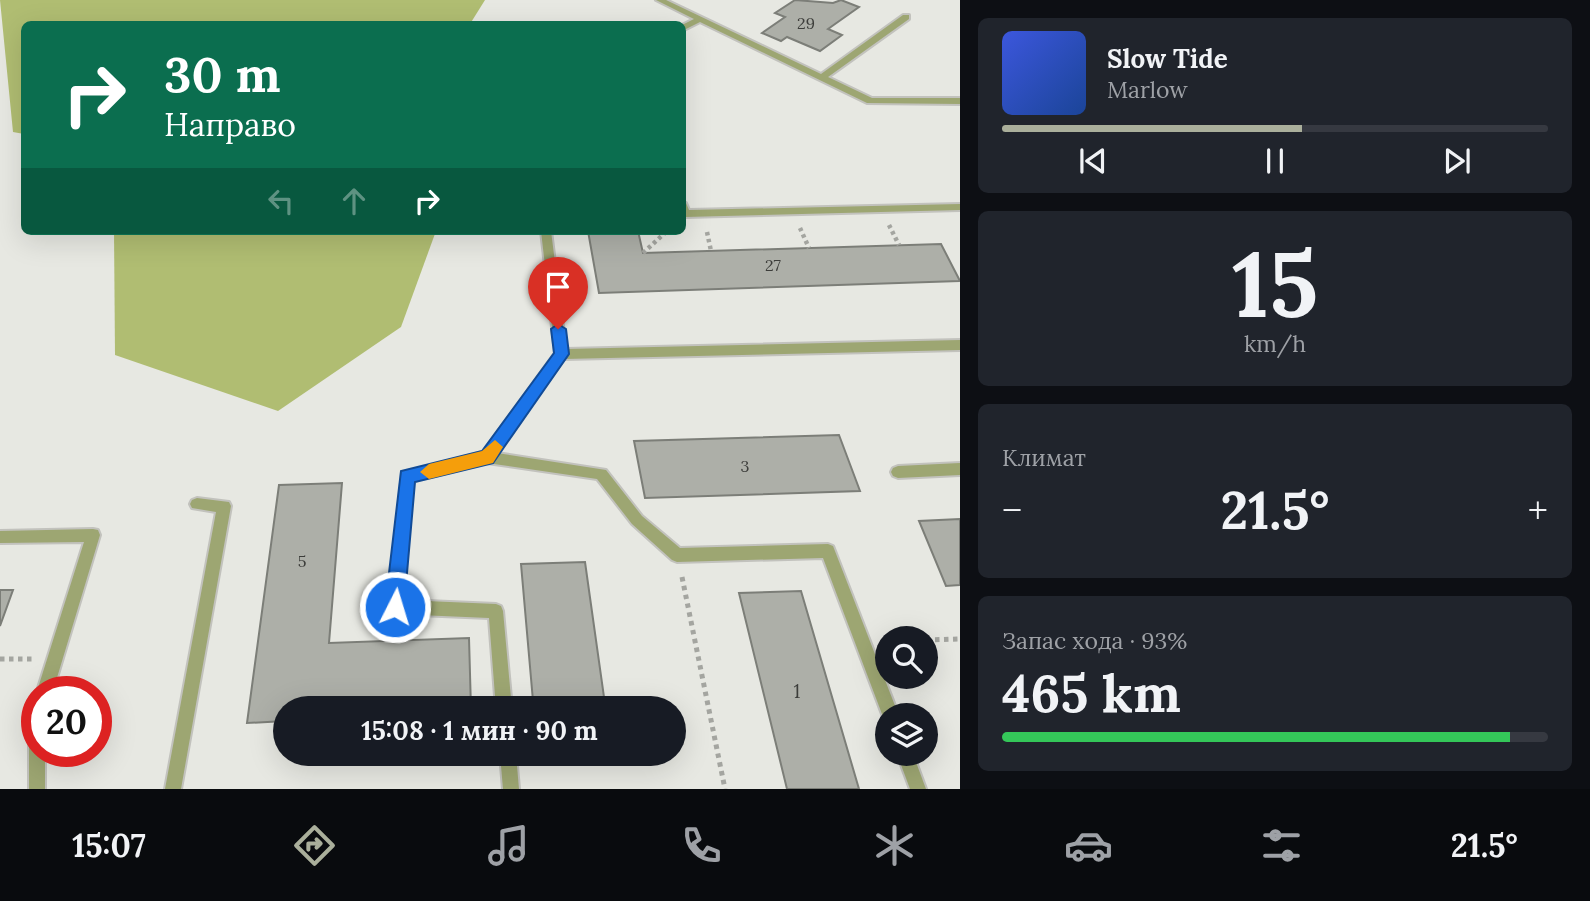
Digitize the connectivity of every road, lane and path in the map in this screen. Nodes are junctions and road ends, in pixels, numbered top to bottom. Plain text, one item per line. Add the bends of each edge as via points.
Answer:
1 (660, 0) edge
2 (906, 17) dead end
3 (700, 19) junction
4 (686, 27) edge
5 (821, 78) junction
6 (960, 101) edge
7 (960, 207) edge
8 (686, 214) edge
9 (546, 235) edge
10 (663, 235) edge
11 (895, 236) dead end
12 (899, 245) dead end
13 (643, 253) dead end
14 (960, 345) edge
15 (561, 354) junction
16 (487, 457) junction
17 (960, 469) edge
18 (898, 472) dead end
19 (197, 504) dead end
20 (0, 537) edge
21 (677, 555) junction
22 (960, 639) edge
23 (938, 640) edge
24 (55, 658) junction
25 (0, 659) edge
26 (50, 676) edge
27 (503, 696) edge
28 (886, 703) edge
29 (509, 766) edge
30 (909, 766) edge
31 (37, 767) edge
32 (37, 789) edge
33 (173, 789) edge
34 (511, 789) edge
35 (725, 789) edge
36 (918, 789) edge

1 - 3 lane
2 - 5 lane
3 - 4 lane
3 - 5 lane
5 - 6 lane via 870,101
7 - 8 lane
9 - 15 lane
10 - 13 path
11 - 12 path
14 - 15 lane
15 - 16 lane
16 - 21 lane via 600,474 637,520
16 - 27 lane via 407,477 395,607 496,611
17 - 18 lane
19 - 33 lane via 224,506
20 - 24 lane via 93,535
21 - 28 lane via 828,551
21 - 35 path
22 - 23 path
24 - 25 path
24 - 26 lane
29 - 34 lane
30 - 36 lane
31 - 32 lane

